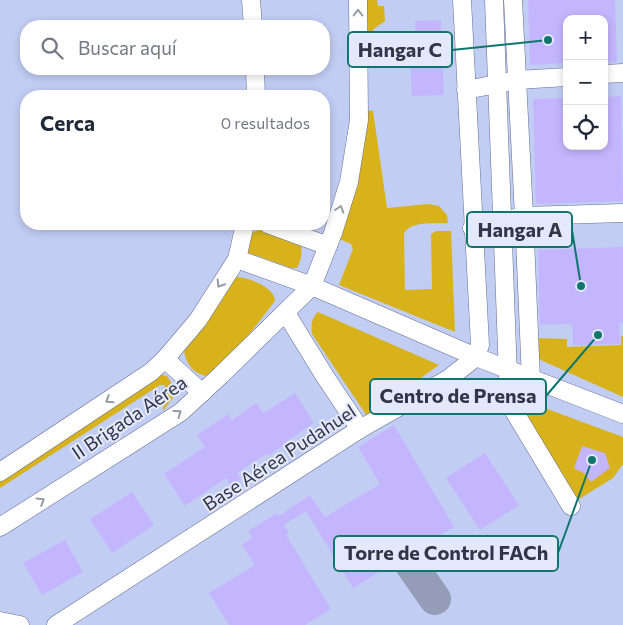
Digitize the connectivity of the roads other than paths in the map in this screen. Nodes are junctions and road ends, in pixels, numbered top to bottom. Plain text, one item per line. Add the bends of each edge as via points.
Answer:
1 (251, 0) edge
2 (358, 0) edge
3 (462, 0) edge
4 (494, 0) edge
5 (513, 0) edge
6 (253, 20) edge
7 (623, 73) edge
8 (608, 74) edge
9 (255, 75) edge
10 (563, 77) edge
11 (517, 80) junction
12 (497, 84) junction
13 (256, 90) edge
14 (466, 90) junction
15 (623, 213) edge
16 (524, 216) junction
17 (502, 221) junction
18 (472, 228) junction
19 (243, 230) edge
20 (284, 230) edge
21 (328, 246) junction
22 (236, 259) junction
23 (312, 286) junction
24 (286, 312) junction
25 (476, 358) junction
26 (164, 359) junction
27 (507, 369) junction
28 (531, 379) junction
29 (202, 393) junction
30 (623, 414) edge
31 (360, 429) junction
32 (0, 472) edge
33 (571, 506) dead end
34 (0, 527) edge
35 (0, 621) edge
36 (20, 625) edge
37 (56, 625) edge

1 - 6 street
21 -> 2 street, II Brigada Aérea via 349,182 358,120
3 - 14 street
4 - 12 street
5 - 11 street
7 - 8 street
9 - 13 street
10 - 11 street
11 - 12 street
11 - 16 street
12 - 14 street
12 - 17 street
14 - 18 street
15 - 16 street
16 - 17 street
16 - 28 street
17 - 18 street
17 - 27 street
18 - 25 street via 480,345
19 - 22 street, II Brigada Aérea
20 - 21 street
21 - 23 street, II Brigada Aérea
22 - 23 street
22 -> 26 street, II Brigada Aérea via 198,320
23 - 24 street, II Brigada Aérea
23 - 25 street
24 - 29 street, II Brigada Aérea
24 - 31 street
25 - 27 street
25 - 31 street, Base Aérea Pudahuel via 448,379
26 - 29 street
26 -> 32 street, II Brigada Aérea via 151,372
27 - 28 street
27 - 33 street via 508,404
28 - 30 street
34 -> 29 street, II Brigada Aérea via 181,412
31 - 37 street, Base Aérea Pudahuel
35 - 36 street

